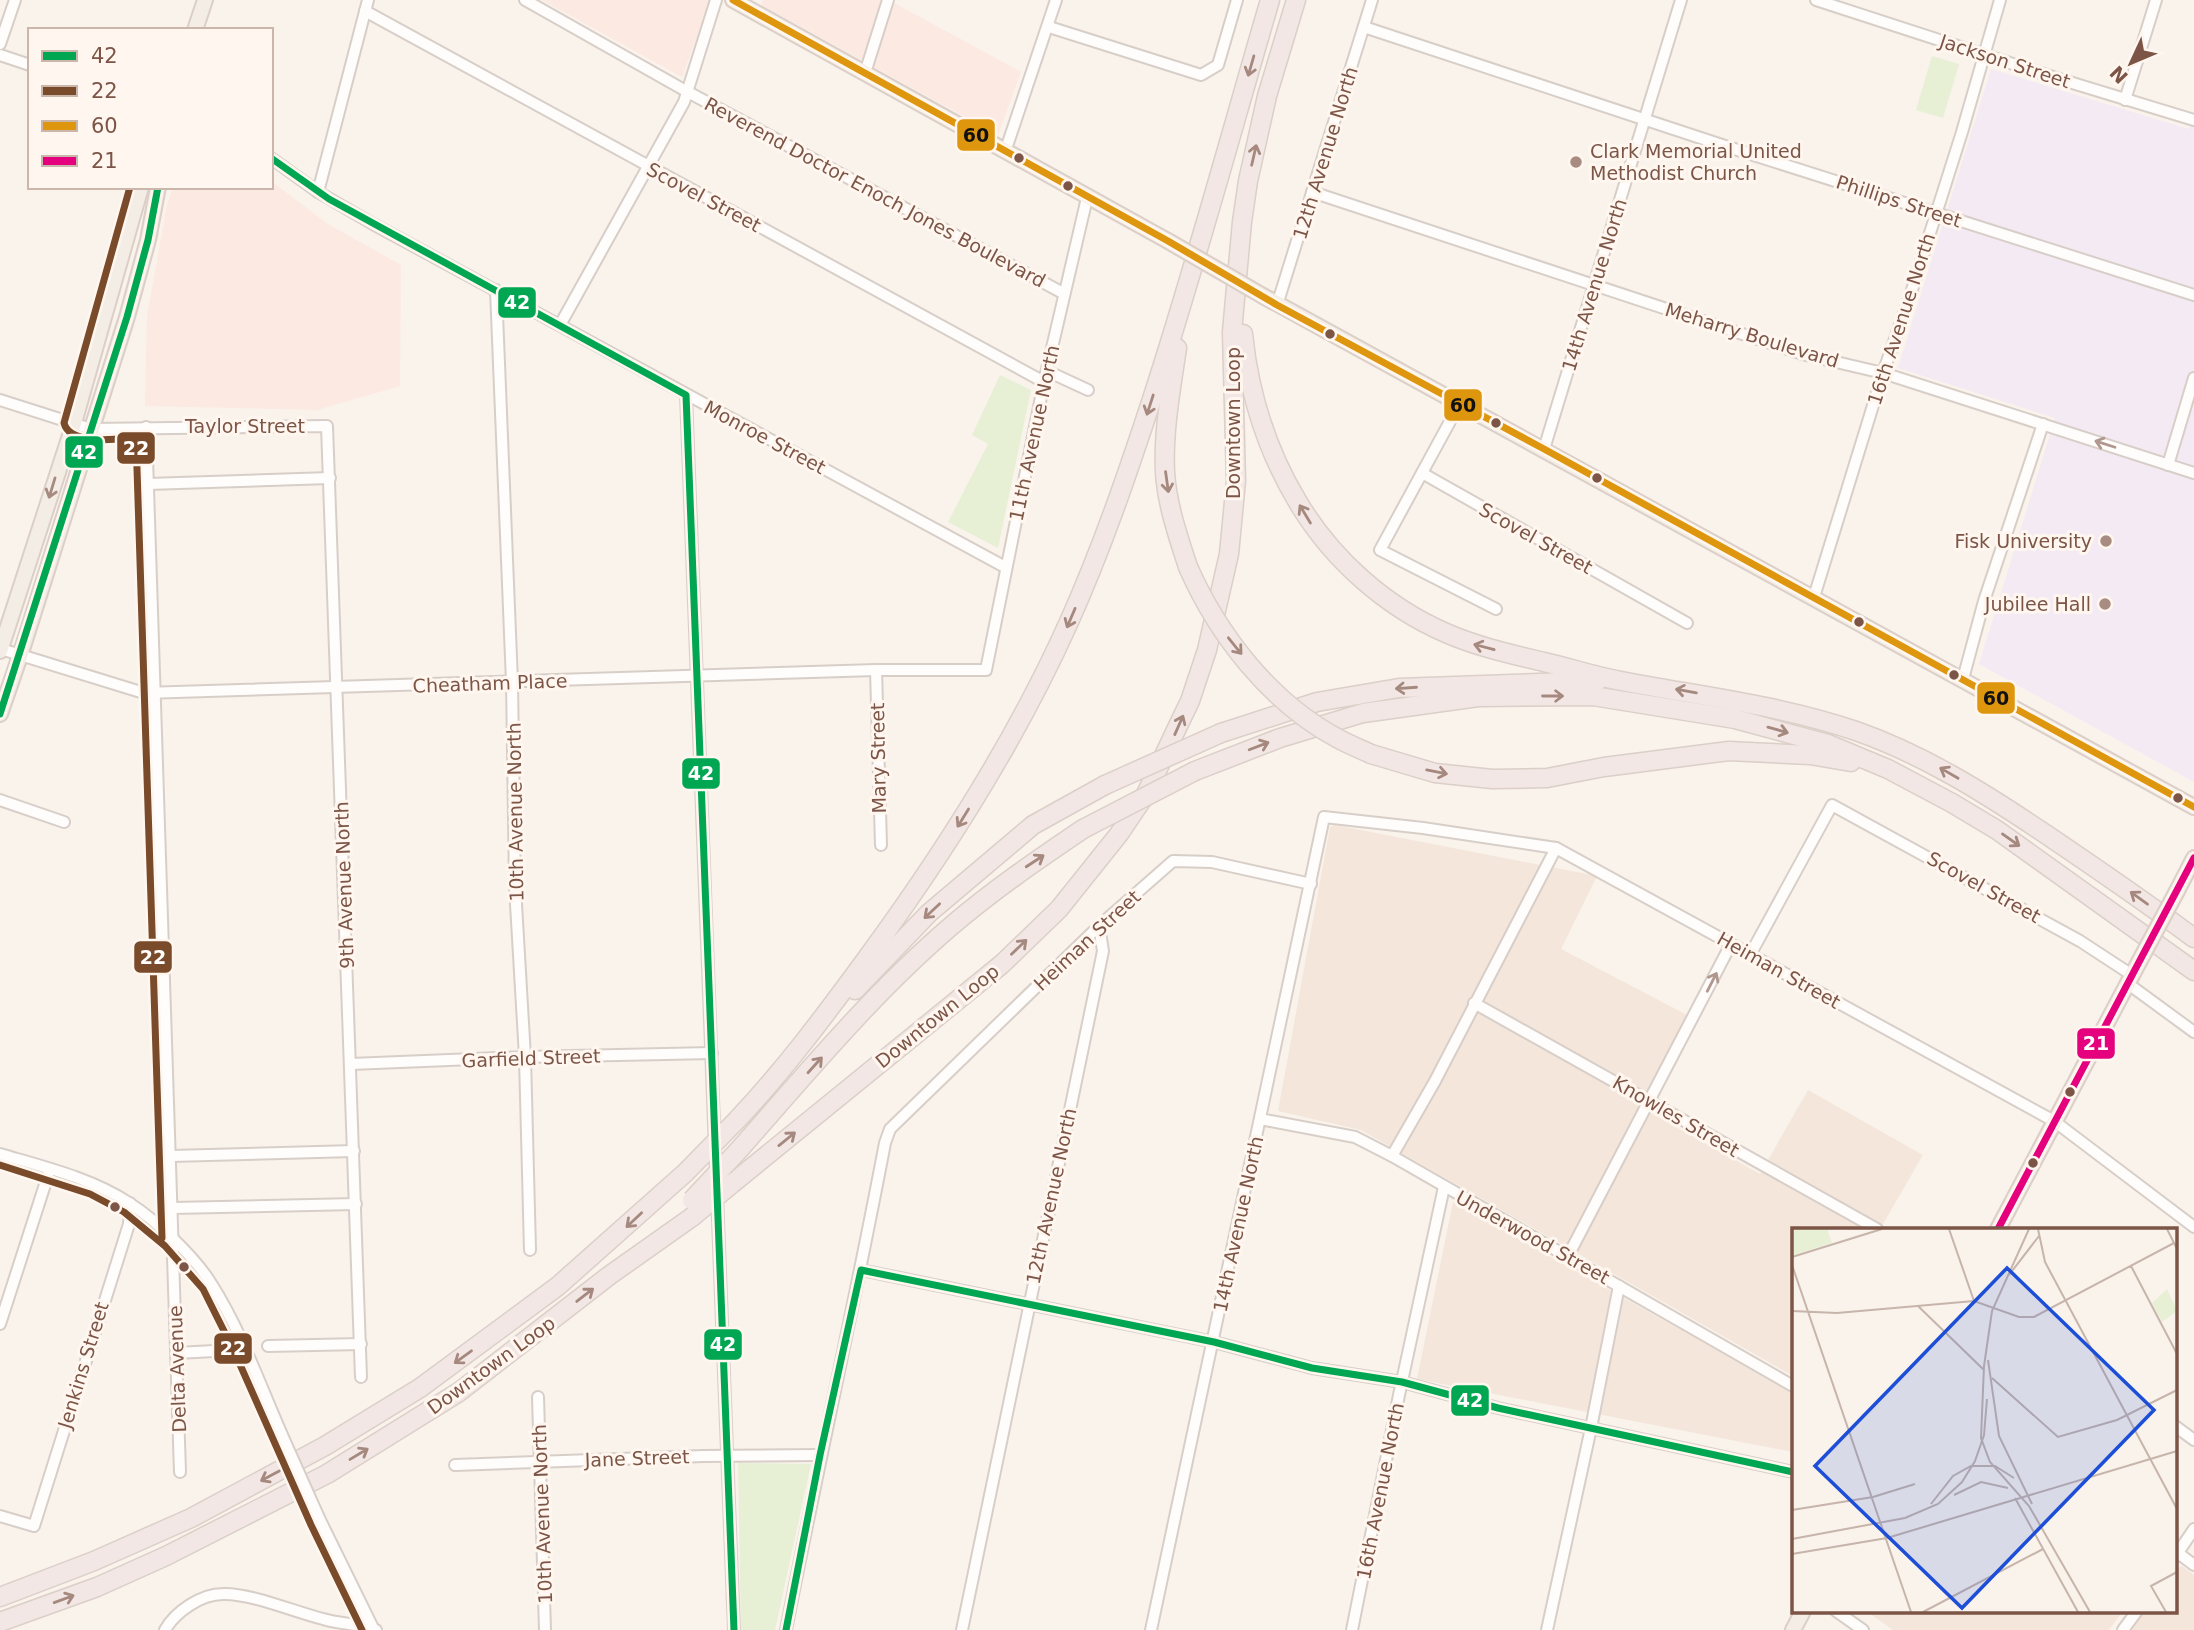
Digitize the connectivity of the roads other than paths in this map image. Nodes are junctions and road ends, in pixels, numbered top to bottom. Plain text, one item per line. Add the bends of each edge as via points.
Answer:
1 (15, 0) edge
2 (205, 0) edge
3 (525, 0) edge
4 (716, 0) edge
5 (733, 0) edge
6 (888, 0) edge
7 (1056, 0) edge
8 (1237, 0) edge
9 (1270, 0) edge
10 (1296, 0) edge
11 (1372, 0) edge
12 (1681, 0) edge
13 (1816, 0) edge
14 (2000, 0) edge
15 (2156, 0) edge
16 (367, 5) edge
17 (1049, 27) junction
18 (1364, 27) junction
19 (196, 28) edge
20 (0, 44) edge
21 (0, 55) edge
22 (1984, 55) junction
23 (28, 64) edge
24 (865, 73) junction
25 (687, 90) junction
26 (2125, 100) junction
27 (1645, 120) junction
28 (2194, 120) edge
29 (1006, 152) junction
30 (273, 159) edge
31 (649, 167) junction
32 (140, 189) edge
33 (158, 189) edge
34 (318, 192) junction
35 (1312, 192) junction
36 (1087, 198) junction
37 (1935, 212) junction
38 (1237, 285) junction
39 (1594, 285) junction
40 (496, 290) junction
41 (1063, 293) junction
42 (1186, 293) junction
43 (2194, 295) edge
44 (1277, 305) junction
45 (560, 326) junction
46 (1883, 373) junction
47 (1045, 376) junction
48 (2194, 378) edge
49 (1088, 390) dead end
50 (686, 395) junction
51 (0, 400) edge
52 (1460, 403) junction
53 (74, 423) junction
54 (2043, 424) junction
55 (327, 426) joint
56 (146, 427) junction
57 (91, 429) junction
58 (1544, 449) junction
59 (2168, 465) junction
60 (1422, 473) junction
61 (2194, 473) edge
62 (330, 478) junction
63 (148, 484) junction
64 (1005, 567) junction
65 (1814, 597) junction
66 (1496, 609) dead end
67 (1687, 623) dead end
68 (0, 650) edge
69 (20, 656) junction
70 (876, 670) junction
71 (986, 670) joint
72 (697, 677) junction
73 (1963, 679) junction
74 (1621, 681) junction
75 (512, 682) junction
76 (337, 687) junction
77 (154, 692) junction
78 (0, 714) edge
79 (1888, 769) junction
80 (0, 800) edge
81 (2194, 807) edge
82 (1324, 817) joint
83 (64, 822) dead end
84 (881, 845) dead end
85 (1556, 848) junction
86 (2194, 858) edge
87 (1311, 884) junction
88 (1099, 926) junction
89 (2194, 938) edge
90 (1731, 944) junction
91 (1750, 955) junction
92 (2194, 971) edge
93 (2133, 973) junction
94 (1474, 1003) junction
95 (2194, 1032) edge
96 (806, 1040) junction
97 (712, 1053) junction
98 (525, 1057) junction
99 (351, 1064) junction
100 (1651, 1101) junction
101 (1260, 1119) junction
102 (2054, 1121) junction
103 (354, 1151) junction
104 (0, 1154) edge
105 (170, 1156) junction
106 (1392, 1156) junction
107 (50, 1169) junction
108 (1444, 1187) junction
109 (130, 1203) junction
110 (356, 1204) junction
111 (173, 1208) junction
112 (692, 1208) junction
113 (2194, 1227) edge
114 (1875, 1228) edge
115 (1999, 1228) edge
116 (172, 1238) junction
117 (530, 1250) dead end
118 (1568, 1256) junction
119 (861, 1270) junction
120 (1619, 1286) junction
121 (1029, 1304) junction
122 (0, 1324) edge
123 (1214, 1342) junction
124 (361, 1344) junction
125 (268, 1346) dead end
126 (214, 1351) dead end
127 (177, 1353) junction
128 (361, 1377) dead end
129 (1402, 1382) junction
130 (1792, 1384) edge
131 (538, 1397) dead end
132 (2176, 1427) edge
133 (1591, 1428) junction
134 (2194, 1440) edge
135 (727, 1455) junction
136 (820, 1455) junction
137 (541, 1461) junction
138 (455, 1465) dead end
139 (180, 1472) dead end
140 (1792, 1472) edge
141 (0, 1516) edge
142 (2194, 1529) edge
143 (2176, 1555) edge
144 (93, 1561) junction
145 (2194, 1565) edge
146 (0, 1583) edge
147 (0, 1597) edge
148 (1802, 1612) edge
149 (1837, 1612) edge
150 (2132, 1612) edge
151 (0, 1622) edge
152 (374, 1629) edge
153 (165, 1630) edge
154 (545, 1630) edge
155 (734, 1630) edge
156 (786, 1630) edge
157 (962, 1630) edge
158 (1152, 1630) edge
159 (1352, 1630) edge
160 (1547, 1630) edge
161 (1793, 1630) edge
162 (1863, 1630) edge
163 (2123, 1630) edge

1 - 20 street
2 - 19 main road
3 - 25 street, Reverend Doctor Enoch Jones Boulevard
4 - 25 street
5 - 24 main road
6 - 24 street
7 - 17 street
8 - 17 street via 1218,65 1201,75
9 -> 42 highway, Downtown Loop
38 -> 10 highway, Downtown Loop via 1248,181
11 - 18 street, 12th Avenue North
12 - 27 street, 14th Avenue North
13 - 22 street, Jackson Street
14 - 22 street, 16th Avenue North
15 - 26 street
16 - 31 street, Scovel Street
16 - 34 street
17 - 29 street
18 - 27 street, Phillips Street
18 - 35 street, 12th Avenue North
21 - 23 street
22 - 26 street, Jackson Street
22 - 37 street, 16th Avenue North
24 - 29 main road
25 - 31 street
25 - 41 street, Reverend Doctor Enoch Jones Boulevard
26 - 28 street, Jackson Street
27 - 37 street, Phillips Street
27 - 39 street, 14th Avenue North
29 - 36 main road
30 - 34 street, Monroe Street
31 - 45 street
31 - 47 street, Scovel Street
32 - 53 main road
33 - 57 main road via 148,240
34 - 40 street, Monroe Street
35 - 39 street, Meharry Boulevard
35 - 44 street, 12th Avenue North
36 - 41 street, 11th Avenue North
36 - 44 main road, bridge
37 - 43 street, Phillips Street
37 - 46 street, 16th Avenue North
74 -> 38 highway via 1476,645 1443,632 1407,612 1339,558 1286,482 1266,440 1245,355
112 -> 38 highway, Downtown Loop, bridge via 734,1182 1002,964 1059,909 1146,794 1189,701 1207,650 1227,565 1236,481 1232,332
39 - 46 street, Meharry Boulevard via 1806,355
39 - 58 street, 14th Avenue North
40 - 45 street, Monroe Street
40 - 75 street, 10th Avenue North
41 - 47 street, 11th Avenue North
42 -> 79 highway, bridge via 1167,417 1165,473 1174,526 1201,597 1229,640 1298,712 1336,738 1371,754 1436,773 1492,779 1547,778 1730,751 1810,755
42 -> 96 highway, Downtown Loop via 1108,527 1069,623 1009,742 905,906
44 - 52 main road
45 - 50 street, Monroe Street
46 - 54 street, Meharry Boulevard
46 - 65 street, 16th Avenue North
47 - 49 street, Scovel Street
47 - 64 street, 11th Avenue North
48 - 59 street
50 - 64 street, Monroe Street
50 - 72 street
51 - 53 street, Taylor Street
52 - 58 main road
52 - 60 street
53 - 57 street, Taylor Street
53 -> 68 main road
59 -> 54 street, Meharry Boulevard
54 - 73 street
55 - 56 street, Taylor Street
55 - 62 street, 9th Avenue North
56 - 57 street, Taylor Street
56 - 63 street, Delta Avenue
57 - 69 main road
58 - 65 main road
59 - 61 street, Meharry Boulevard
60 - 66 street via 1380,550
60 - 67 street, Scovel Street
62 - 63 street
62 - 76 street, 9th Avenue North
63 - 77 street, Delta Avenue
64 - 71 street, 11th Avenue North
65 - 73 main road
68 - 69 street, Cheatham Place
69 - 77 street, Cheatham Place via 144,694
69 - 78 main road
70 - 71 street, Cheatham Place
70 - 72 street, Cheatham Place
70 - 84 street, Mary Street
72 - 75 street, Cheatham Place
72 - 97 street
73 - 81 main road
89 -> 74 highway via 2003,805 1937,767 1857,731 1709,695
74 -> 96 highway, bridge via 1399,688 1317,702 1221,733 1105,785 1033,825 929,912
75 - 76 street, Cheatham Place
75 - 98 street, 10th Avenue North via 515,887
76 - 77 street, Cheatham Place
76 - 99 street, 9th Avenue North
77 - 105 street, Delta Avenue
79 -> 92 highway via 1997,830
112 -> 79 highway, bridge via 885,988 1017,873 1083,829 1195,771 1280,738 1363,713 1491,696 1593,696 1735,719 1828,744
80 - 83 street
82 - 85 street, Heiman Street
82 - 87 street, 14th Avenue North
85 - 90 street, Heiman Street
85 - 94 street
86 - 93 main road, bridge
87 - 88 street, Heiman Street via 1212,862 1173,861
87 - 101 street, 14th Avenue North
88 - 119 street, Heiman Street via 890,1129
88 - 121 street, 12th Avenue North via 1104,951
90 - 91 street, Heiman Street
100 -> 90 street
91 - 93 street, Scovel Street via 1832,806
91 - 102 street, Heiman Street
93 - 95 street, Scovel Street
93 - 102 main road
94 - 100 street, Knowles Street
94 - 106 street
96 -> 144 highway, Downtown Loop, bridge via 737,1120 608,1244 420,1388 260,1482
97 - 98 street, Garfield Street
97 - 135 street
98 - 99 street, Garfield Street
98 - 117 street, 10th Avenue North
99 - 103 street, 9th Avenue North
100 - 114 street, Knowles Street
100 - 118 street
101 - 106 street, Underwood Street via 1355,1138
101 - 123 street, 14th Avenue North
102 - 113 street, Heiman Street
102 - 115 main road
103 - 105 street
103 - 110 street, 9th Avenue North
104 - 107 street
105 - 111 street, Delta Avenue
106 - 108 street, Underwood Street
107 - 109 street
107 - 122 street
108 - 118 street, Underwood Street
108 - 129 street, 16th Avenue North
109 - 116 street
109 - 141 street, Jenkins Street via 129,1224 34,1526
110 - 111 street
110 - 124 street, 9th Avenue North
111 - 116 street, Delta Avenue
151 -> 112 highway, Downtown Loop via 154,1562 327,1474 459,1392
116 - 127 street, Delta Avenue
116 - 152 street, bridge via 212,1283
118 - 120 street, Underwood Street
119 - 121 street
119 - 136 street
120 - 130 street, Underwood Street
120 - 133 street
121 - 123 street
121 - 157 street, 12th Avenue North
123 - 129 street via 1312,1368
123 - 158 street, 14th Avenue North
124 - 125 street
124 - 128 street, 9th Avenue North
126 - 127 street
127 - 139 street, Delta Avenue
129 - 133 street
129 - 159 street, 16th Avenue North
131 - 137 street, 10th Avenue North
132 - 134 street
133 - 140 street
133 - 160 street
135 - 136 street, Jane Street
135 - 137 street, Jane Street
135 - 155 street
136 - 156 street
137 - 138 street, Jane Street
137 - 154 street, 10th Avenue North
142 - 143 street
143 - 145 street
144 - 146 highway
144 - 147 highway, Downtown Loop
148 - 161 main road
149 - 162 street
150 - 163 street
152 - 153 street via 221,1594 185,1609

